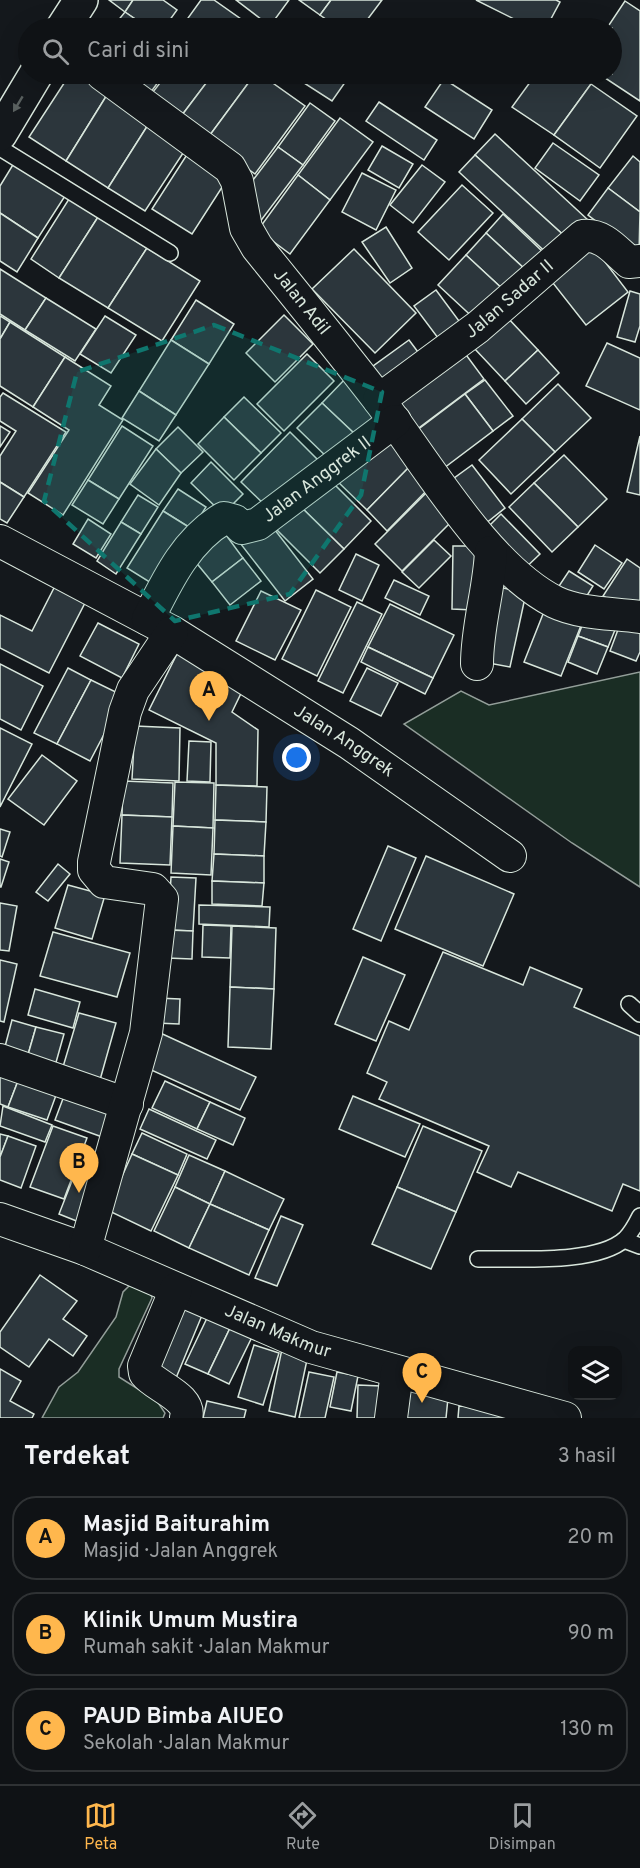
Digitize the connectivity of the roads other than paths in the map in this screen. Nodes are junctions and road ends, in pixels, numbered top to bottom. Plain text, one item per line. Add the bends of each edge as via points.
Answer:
1 (81, 0) edge
2 (69, 18) edge
3 (30, 84) edge
4 (116, 84) edge
5 (0, 134) edge
6 (0, 148) edge
7 (170, 253) dead end
8 (640, 261) edge
9 (387, 411) junction
10 (0, 541) edge
11 (491, 552) junction
12 (640, 616) edge
13 (160, 626) junction
14 (477, 664) dead end
15 (510, 856) dead end
16 (0, 1060) edge
17 (127, 1104) junction
18 (640, 1216) edge
19 (0, 1219) edge
20 (624, 1240) junction
21 (640, 1246) edge
22 (84, 1249) junction
23 (478, 1259) dead end
24 (176, 1289) junction
25 (398, 1372) junction
26 (532, 1413) edge
27 (186, 1418) edge
28 (391, 1418) edge
29 (565, 1418) edge

1 - 2 street
3 -> 5 street
4 - 9 street, Jalan Adil via 230,168 237,181 246,228 257,247
6 - 7 lane
8 - 9 street, Jalan Sadar II via 629,262 602,239 583,236
9 - 11 street, Jalan Adil
9 - 13 street, Jalan Anggrek II via 258,524 242,528 235,521 224,519 195,538 162,591
10 - 13 street, Jalan Anggrek
11 - 12 street, Jalan Adil via 556,603
11 - 14 street via 490,583 477,638
13 - 15 street, Jalan Anggrek via 349,743
13 - 17 street via 125,712 94,870 104,882 153,889 162,899 146,1033
16 - 17 street
17 - 22 street
18 - 20 lane
19 - 22 street, Jalan Makmur
20 - 21 lane
20 - 23 lane via 580,1256
22 - 24 street, Jalan Makmur
24 - 25 street, Jalan Makmur via 311,1347
24 - 27 street via 144,1366 145,1373 184,1402
25 - 26 street, Jalan Makmur
25 - 28 street
26 - 29 street, Jalan Makmur

